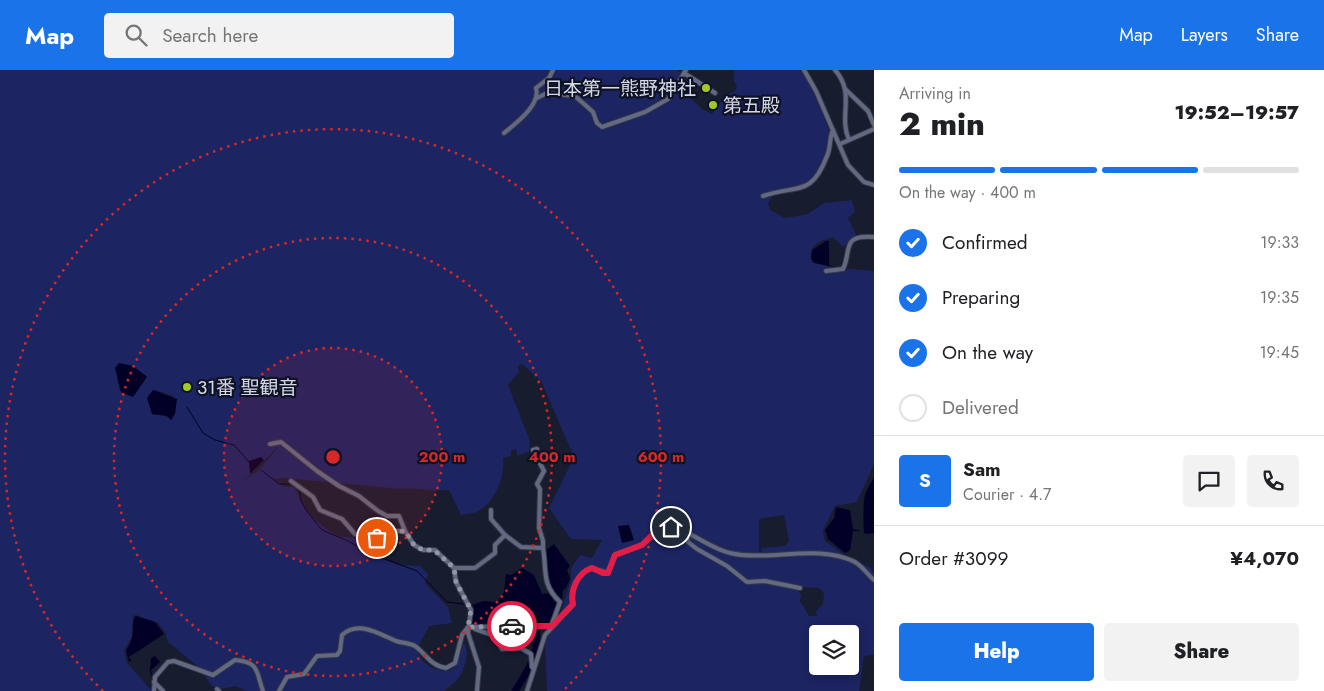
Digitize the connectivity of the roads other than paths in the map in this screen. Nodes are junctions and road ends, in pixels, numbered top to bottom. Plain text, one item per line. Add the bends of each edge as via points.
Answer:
1 (553, 70) edge
2 (804, 70) edge
3 (835, 70) edge
4 (685, 71) edge
5 (845, 89) junction
6 (715, 93) dead end
7 (537, 98) junction
8 (874, 125) edge
9 (833, 130) junction
10 (873, 131) edge
11 (504, 133) dead end
12 (849, 140) junction
13 (840, 144) junction
14 (874, 186) edge
15 (763, 196) dead end
16 (874, 237) edge
17 (826, 271) dead end
18 (270, 444) dead end
19 (537, 449) dead end
20 (291, 481) dead end
21 (491, 510) dead end
22 (405, 531) junction
23 (687, 534) junction
24 (505, 535) junction
25 (543, 548) junction
26 (454, 568) junction
27 (874, 580) edge
28 (800, 588) dead end
29 (552, 626) junction
30 (468, 627) junction
31 (534, 669) junction
32 (154, 682) junction
33 (154, 691) edge
34 (163, 691) edge
35 (263, 691) edge
36 (279, 691) edge
37 (477, 691) edge
38 (527, 691) edge

1 - 7 street via 549,78 536,88
2 - 9 street
3 - 5 street via 845,83
4 - 6 street
4 - 7 street via 668,100 602,127 578,97 547,93
5 - 8 street via 868,111
5 - 12 street via 844,126
7 - 11 street via 518,122
9 - 13 street
9 - 15 street via 822,170 814,180 799,190
10 - 12 street
12 - 13 street
13 - 14 street via 852,171
16 - 17 street via 856,239 847,248 843,269
18 - 22 street via 281,442 317,471 378,511 387,516 399,516
19 - 25 street via 533,450 544,471 537,484 540,489 539,528
20 - 22 street via 313,497 320,510 342,520 355,534 374,538 386,532
21 - 24 street via 491,519
22 - 26 street via 414,545 423,550 434,550
23 - 27 street via 728,553 827,555 855,562
23 - 28 street via 688,542 746,582 765,581
23 - 29 street via 675,527 663,527 642,545 615,555 608,573 592,568 586,570 576,582 571,596 573,604
24 - 25 street via 521,547
24 - 26 street via 495,545 495,553 475,568
25 - 29 street via 545,579 560,602
26 - 30 street via 456,582 470,605 472,614
29 - 30 street
29 - 31 street via 545,635
30 - 31 street via 492,634 502,649 521,648 531,654
30 - 36 street via 462,635 455,663 446,668 425,658 410,644 372,630 352,629 342,635 337,655 317,656 304,674 287,677
30 - 37 street via 478,667
31 - 38 street
32 - 33 street
32 - 34 street
32 - 35 street via 168,662 174,661 212,675 235,660 244,660 256,668

